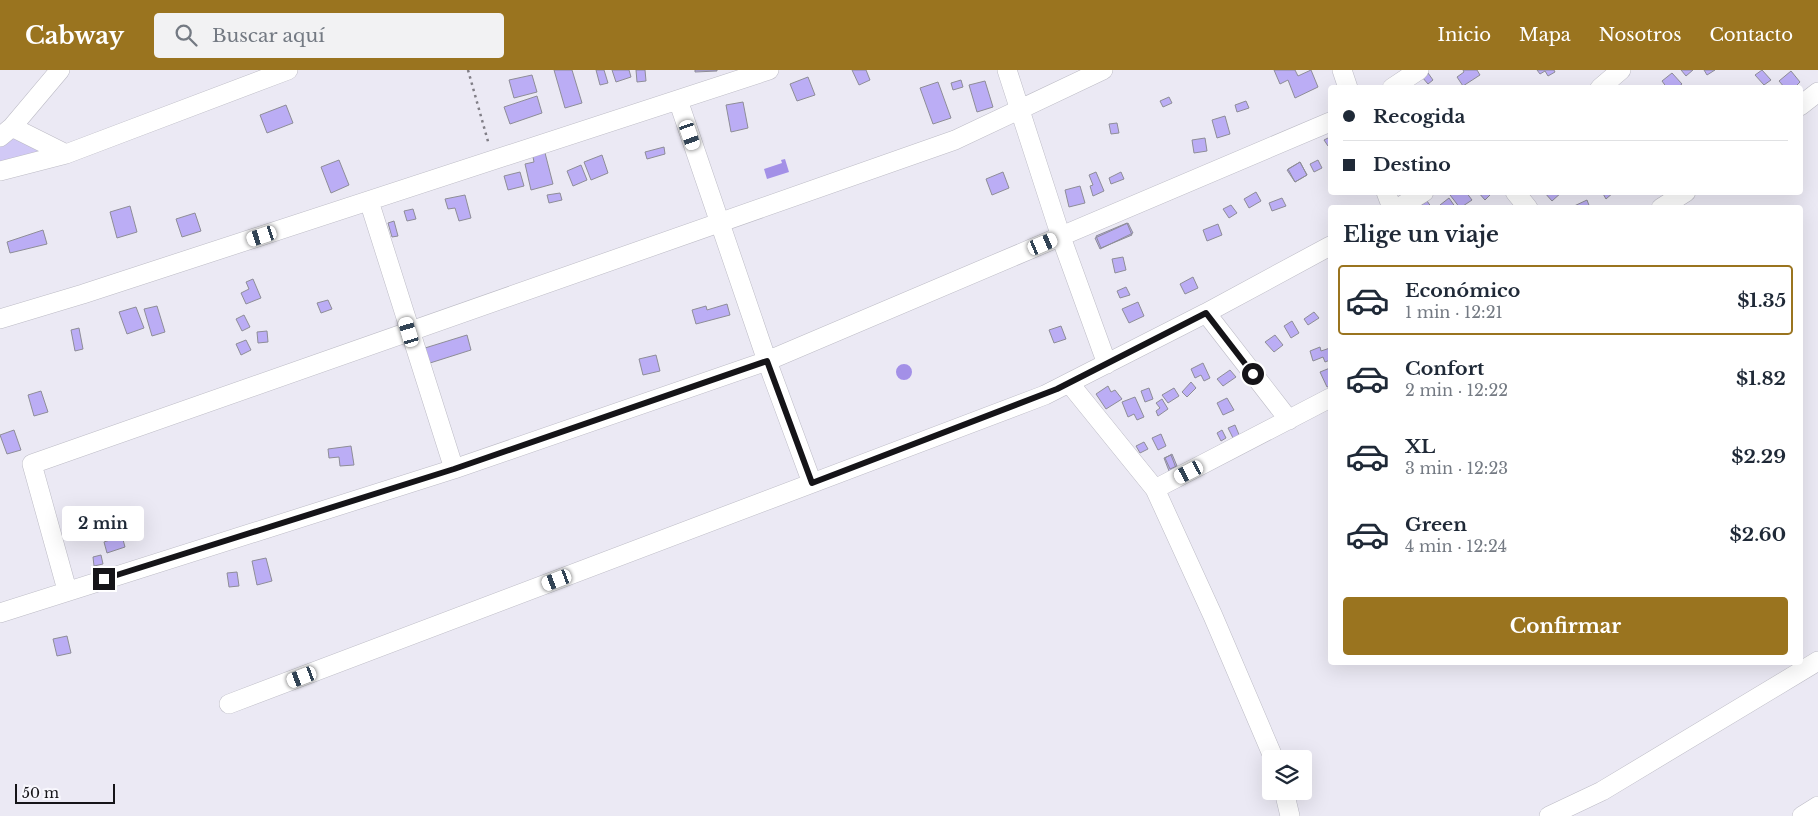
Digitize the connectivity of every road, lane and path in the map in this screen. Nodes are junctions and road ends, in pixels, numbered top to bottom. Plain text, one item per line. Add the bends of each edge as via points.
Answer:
1 (60, 70) edge
2 (288, 70) edge
3 (468, 70) edge
4 (769, 70) edge
5 (1007, 70) edge
6 (1103, 70) edge
7 (1342, 70) edge
8 (1419, 70) edge
9 (744, 74) edge
10 (262, 76) edge
11 (1347, 85) edge
12 (1396, 85) edge
13 (1818, 92) edge
14 (678, 100) junction
15 (1803, 104) edge
16 (1020, 109) junction
17 (1328, 123) edge
18 (6, 132) edge
19 (66, 154) junction
20 (494, 160) junction
21 (0, 171) edge
22 (1419, 195) edge
23 (1517, 195) edge
24 (1681, 195) edge
25 (369, 201) junction
26 (1403, 205) edge
27 (1526, 205) edge
28 (1666, 205) edge
29 (721, 222) junction
30 (1062, 236) junction
31 (1328, 247) edge
32 (1206, 313) junction
33 (0, 319) edge
34 (409, 332) junction
35 (767, 361) junction
36 (1107, 364) junction
37 (1070, 384) junction
38 (1328, 399) edge
39 (1289, 420) junction
40 (454, 469) junction
41 (812, 483) junction
42 (1155, 489) junction
43 (67, 590) junction
44 (0, 613) edge
45 (1818, 661) edge
46 (229, 704) dead end
47 (1270, 750) edge
48 (1286, 800) edge
49 (1818, 806) edge
50 (1290, 816) edge
51 (1549, 816) edge
52 (1802, 816) edge

1 - 18 street
2 - 10 street
3 - 20 path
4 - 9 street
5 - 16 street
6 - 16 street
7 - 11 street
8 - 12 street
9 - 14 street
10 - 19 street
13 - 15 street
14 - 20 street
14 - 29 street
16 - 29 street via 955,140
16 - 30 street
17 - 30 street
18 - 19 street
19 - 21 street
20 - 25 street
22 - 26 street
23 - 27 street
24 - 28 street
25 - 33 street
25 - 34 street
29 - 34 street
29 - 35 street
30 - 35 street
30 - 36 street
31 - 32 street
32 - 36 street
32 - 39 street
34 - 40 street
34 - 43 street via 32,464
35 - 40 street
35 - 41 street
36 - 37 street
37 - 41 street
37 - 42 street
38 - 39 street
39 - 42 street
40 - 43 street
41 - 46 street
42 - 47 street
43 - 44 street
45 - 51 street via 1602,791
48 - 50 street
49 - 52 street

